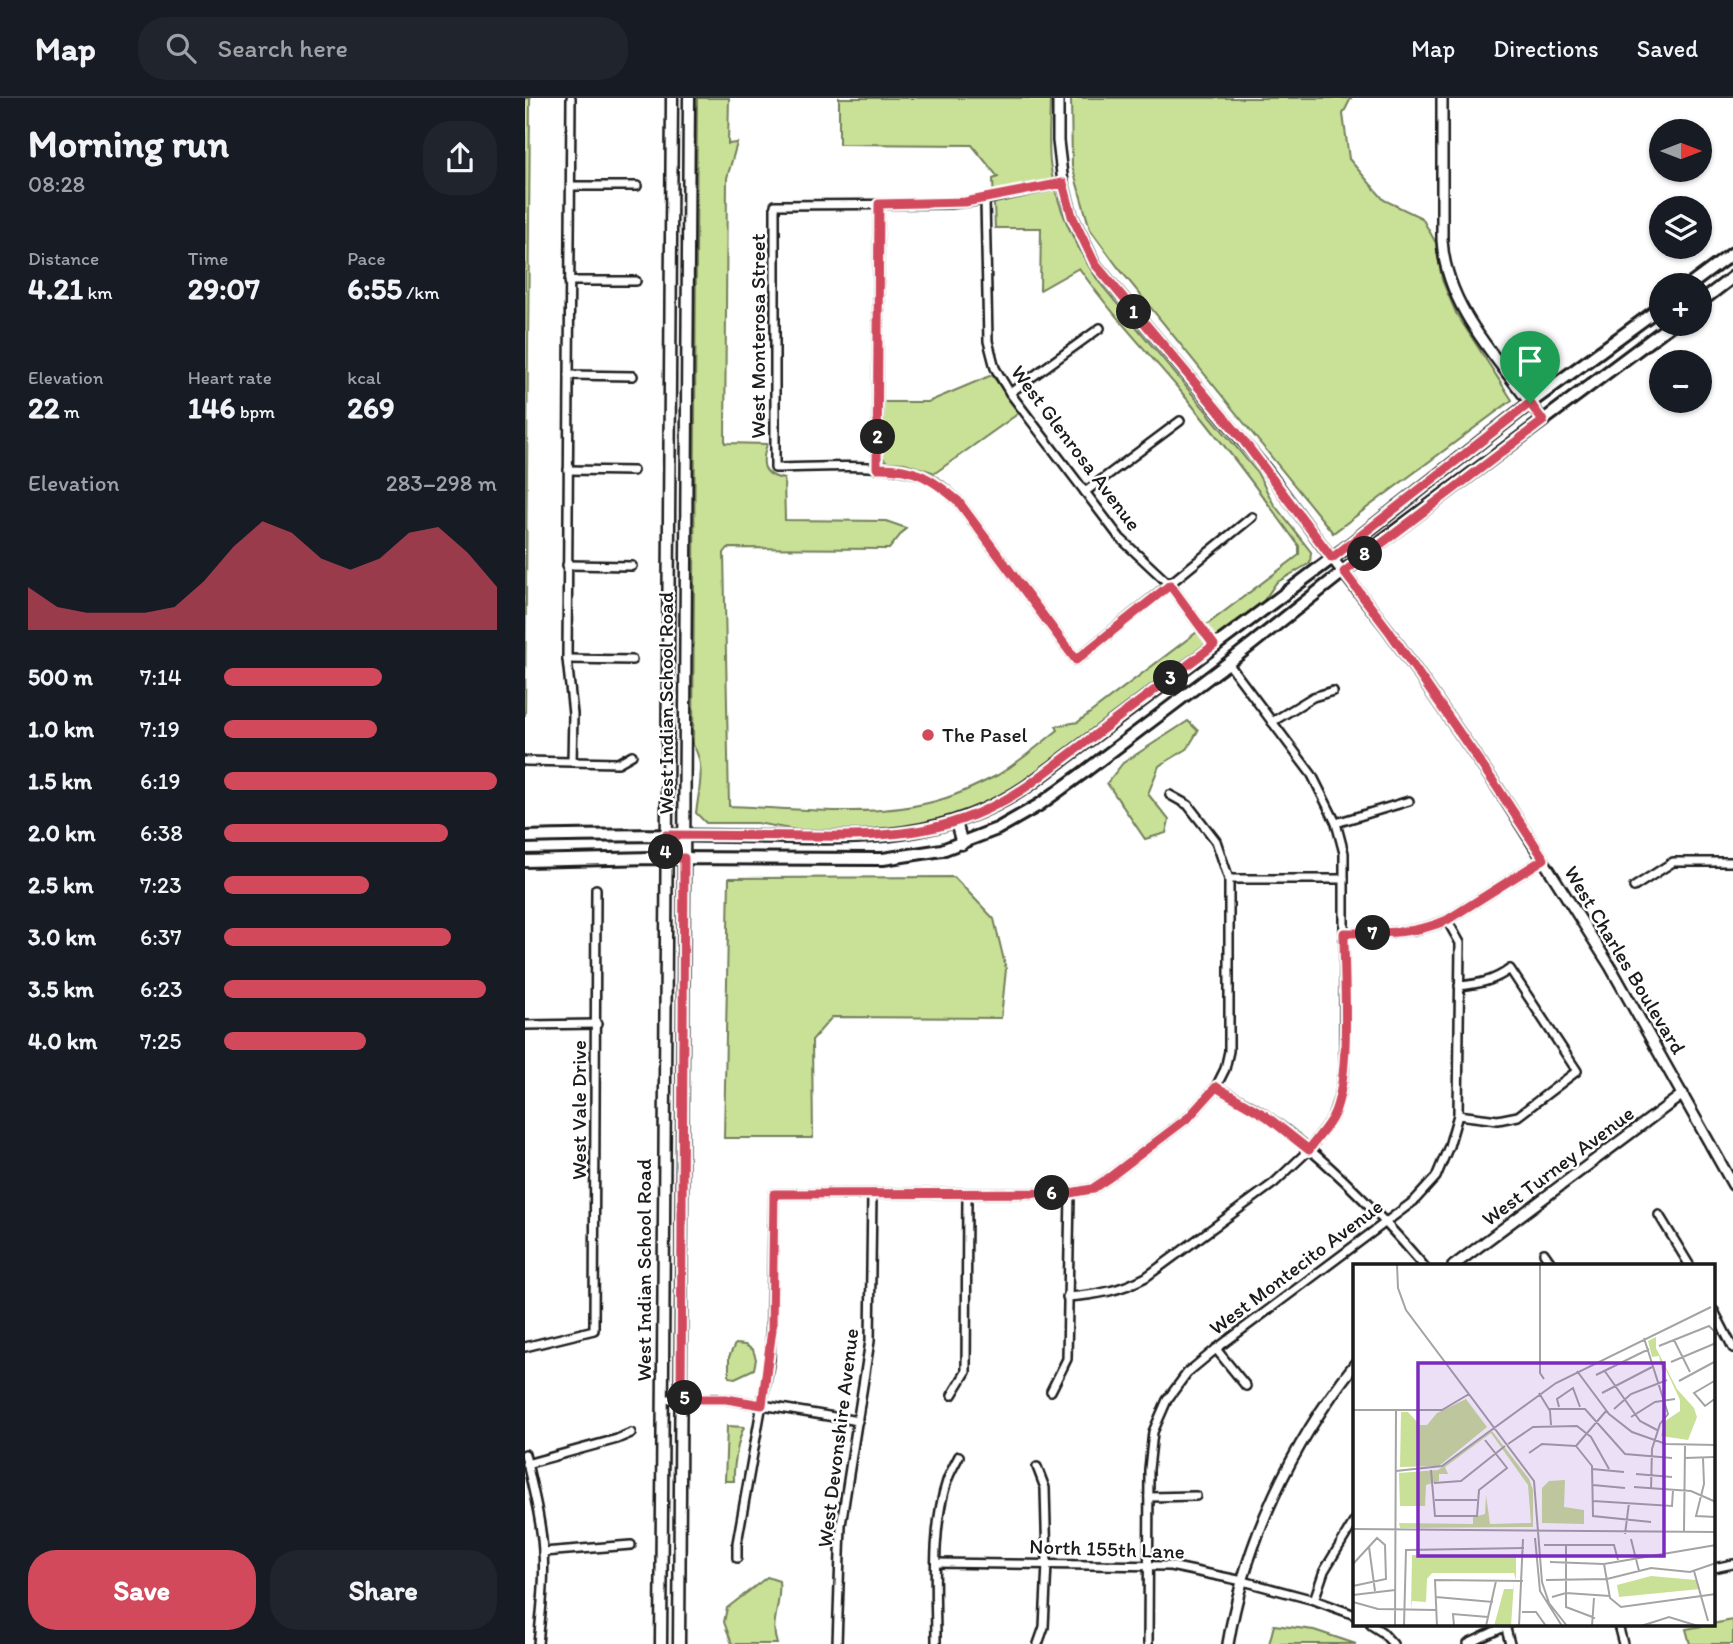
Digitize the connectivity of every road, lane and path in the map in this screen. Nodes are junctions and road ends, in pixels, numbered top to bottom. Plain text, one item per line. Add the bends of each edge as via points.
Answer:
1 (571, 98) edge
2 (672, 98) edge
3 (689, 98) edge
4 (1058, 98) edge
5 (1442, 98) edge
6 (1063, 183) junction
7 (571, 186) junction
8 (637, 186) dead end
9 (985, 200) junction
10 (879, 204) junction
11 (1733, 253) edge
12 (1706, 273) edge
13 (1733, 277) edge
14 (569, 281) junction
15 (636, 281) dead end
16 (1712, 293) edge
17 (1649, 316) edge
18 (1100, 328) dead end
19 (1656, 336) edge
20 (569, 375) junction
21 (633, 376) dead end
22 (1010, 393) junction
23 (1530, 403) junction
24 (1180, 421) dead end
25 (1543, 421) junction
26 (877, 468) junction
27 (568, 470) junction
28 (633, 471) dead end
29 (1085, 492) junction
30 (1252, 517) dead end
31 (1332, 558) junction
32 (567, 565) junction
33 (632, 566) dead end
34 (1344, 572) junction
35 (1170, 585) junction
36 (1214, 645) junction
37 (567, 659) junction
38 (632, 660) dead end
39 (1228, 663) junction
40 (1333, 691) dead end
41 (1272, 722) junction
42 (632, 755) dead end
43 (525, 761) edge
44 (572, 762) junction
45 (1170, 795) dead end
46 (1409, 801) dead end
47 (956, 822) junction
48 (1336, 823) junction
49 (666, 835) junction
50 (684, 835) junction
51 (525, 837) edge
52 (962, 844) junction
53 (666, 858) junction
54 (684, 858) junction
55 (1544, 859) junction
56 (525, 861) edge
57 (1733, 862) edge
58 (1229, 879) junction
59 (1344, 879) junction
60 (1634, 887) dead end
61 (596, 889) dead end
62 (1447, 920) junction
63 (1344, 933) junction
64 (1459, 986) junction
65 (597, 1024) junction
66 (525, 1025) edge
67 (1216, 1087) junction
68 (1683, 1094) junction
69 (1458, 1115) junction
70 (1309, 1150) junction
71 (1733, 1185) edge
72 (1070, 1193) junction
73 (871, 1194) junction
74 (967, 1194) junction
75 (1659, 1215) dead end
76 (1386, 1222) junction
77 (1544, 1253) dead end
78 (1422, 1264) edge
79 (1456, 1264) edge
80 (1552, 1264) edge
81 (1689, 1264) edge
82 (1067, 1297) junction
83 (1715, 1313) edge
84 (525, 1347) edge
85 (1733, 1348) edge
86 (1216, 1349) junction
87 (1353, 1367) edge
88 (1246, 1386) dead end
89 (1051, 1391) dead end
90 (952, 1395) dead end
91 (663, 1399) junction
92 (681, 1399) junction
93 (762, 1405) junction
94 (858, 1421) junction
95 (631, 1433) dead end
96 (525, 1454) edge
97 (959, 1456) dead end
98 (526, 1464) edge
99 (1037, 1467) dead end
100 (1196, 1496) dead end
101 (1149, 1497) junction
102 (1353, 1523) edge
103 (631, 1545) dead end
104 (543, 1552) junction
105 (737, 1558) dead end
106 (936, 1563) junction
107 (1047, 1564) junction
108 (1149, 1564) junction
109 (1733, 1564) edge
110 (1715, 1568) edge
111 (1243, 1581) junction
112 (1314, 1600) junction
113 (1353, 1614) edge
114 (1373, 1626) edge
115 (1504, 1626) edge
116 (1506, 1626) edge
117 (1618, 1626) edge
118 (538, 1644) edge
119 (661, 1644) edge
120 (679, 1644) edge
121 (838, 1644) edge
122 (936, 1644) edge
123 (1038, 1644) edge
124 (1148, 1644) edge
125 (1228, 1644) edge
126 (1393, 1644) edge
127 (1468, 1644) edge
128 (1510, 1644) edge
129 (1623, 1644) edge

1 - 7 street
2 - 49 main road, West Indian School Road
3 - 50 main road, West Indian School Road
4 - 6 street, West Charles Boulevard
5 - 23 street via 1443,252 1451,281 1464,312
6 - 9 street
6 - 31 street, West Charles Boulevard via 1072,216 1095,264 1243,440
7 - 8 street
7 - 14 street
9 - 10 street
9 - 22 street, West Glenrosa Avenue via 988,341 995,369
10 - 26 street
10 - 26 street, West Monterosa Street via 775,205 775,468
11 - 12 main road
13 - 16 main road
14 - 15 street
14 - 20 street
17 - 23 main road
18 - 22 street
19 - 25 main road
20 - 21 street
20 - 27 street
22 - 29 street, West Glenrosa Avenue
23 - 25 street
23 - 31 main road
24 - 29 street
25 - 34 main road
26 - 35 street via 919,474 958,501 1076,660
27 - 28 street
27 - 32 street
29 - 35 street, West Glenrosa Avenue via 1120,538
30 - 35 street
31 - 34 street, West Charles Boulevard
31 - 36 main road
32 - 33 street
32 - 37 street
34 - 39 main road
34 - 55 street, West Charles Boulevard
35 - 36 street, West Glenrosa Avenue
36 - 47 main road via 1029,785 1000,804
37 - 38 street
37 - 44 street
39 - 41 street
39 - 52 main road via 1039,806
40 - 41 street via 1313,697
41 - 48 street via 1312,775
42 - 44 street via 618,762
43 - 44 street
45 - 58 street via 1188,805 1216,841
46 - 48 street
47 - 50 main road via 876,837
47 - 52 main road
48 - 59 street via 1344,853
49 - 50 main road
49 - 51 main road
49 - 53 main road, West Indian School Road
50 - 54 main road, West Indian School Road
52 - 54 main road via 883,859
53 - 54 main road
53 - 56 main road
53 - 91 main road, West Indian School Road
54 - 92 main road, West Indian School Road
55 - 62 street
55 - 68 street, West Charles Boulevard
57 - 60 street via 1673,862
58 - 59 street
58 - 67 street via 1229,1051
59 - 63 street
61 - 65 street, West Vale Drive
62 - 63 street via 1397,933
62 - 64 street, West Montecito Avenue via 1460,943
63 - 70 street via 1344,1070 1332,1118
64 - 69 street, West Montecito Avenue
64 - 69 street via 1484,983 1510,969 1577,1071 1518,1116 1498,1120
65 - 66 street
65 - 84 street, West Vale Drive via 594,1330
67 - 70 street via 1266,1116
67 - 72 street via 1189,1117 1110,1177 1092,1189
68 - 71 street, West Charles Boulevard
68 - 79 street, West Turney Avenue
69 - 76 street, West Montecito Avenue via 1436,1177
70 - 76 street
70 - 82 street via 1274,1182 1146,1277 1112,1292
72 - 74 street
72 - 82 street
73 - 74 street
73 - 93 street via 774,1194 772,1337
73 - 94 street, West Devonshire Avenue via 870,1341
74 - 90 street via 966,1372
75 - 81 street
76 - 78 street
76 - 86 street, West Montecito Avenue
77 - 80 street
82 - 89 street via 1067,1359
83 - 85 street
86 - 88 street
86 - 101 street, West Montecito Avenue via 1187,1373 1167,1400 1153,1432
87 - 111 street via 1296,1451 1258,1533
91 - 92 street
91 - 119 main road, West Indian School Road
92 - 93 street
92 - 120 main road, West Indian School Road
93 - 94 street
93 - 105 street
94 - 121 street, West Devonshire Avenue via 841,1525
95 - 98 street
96 - 98 street
97 - 106 street via 947,1481
98 - 104 street
99 - 107 street via 1045,1488
100 - 101 street
101 - 108 street, West Montecito Avenue
102 - 112 street via 1324,1571
103 - 104 street
104 - 118 street
106 - 107 street, North 155th Lane
106 - 122 street
107 - 108 street, North 155th Lane
107 - 123 street via 1044,1627
108 - 111 street, North 155th Lane
108 - 124 street, West Montecito Avenue
109 - 110 street
111 - 112 street, North 155th Lane
111 - 125 street
112 - 113 street, North 155th Lane
114 - 126 street
115 - 127 street
116 - 128 street
117 - 129 street

